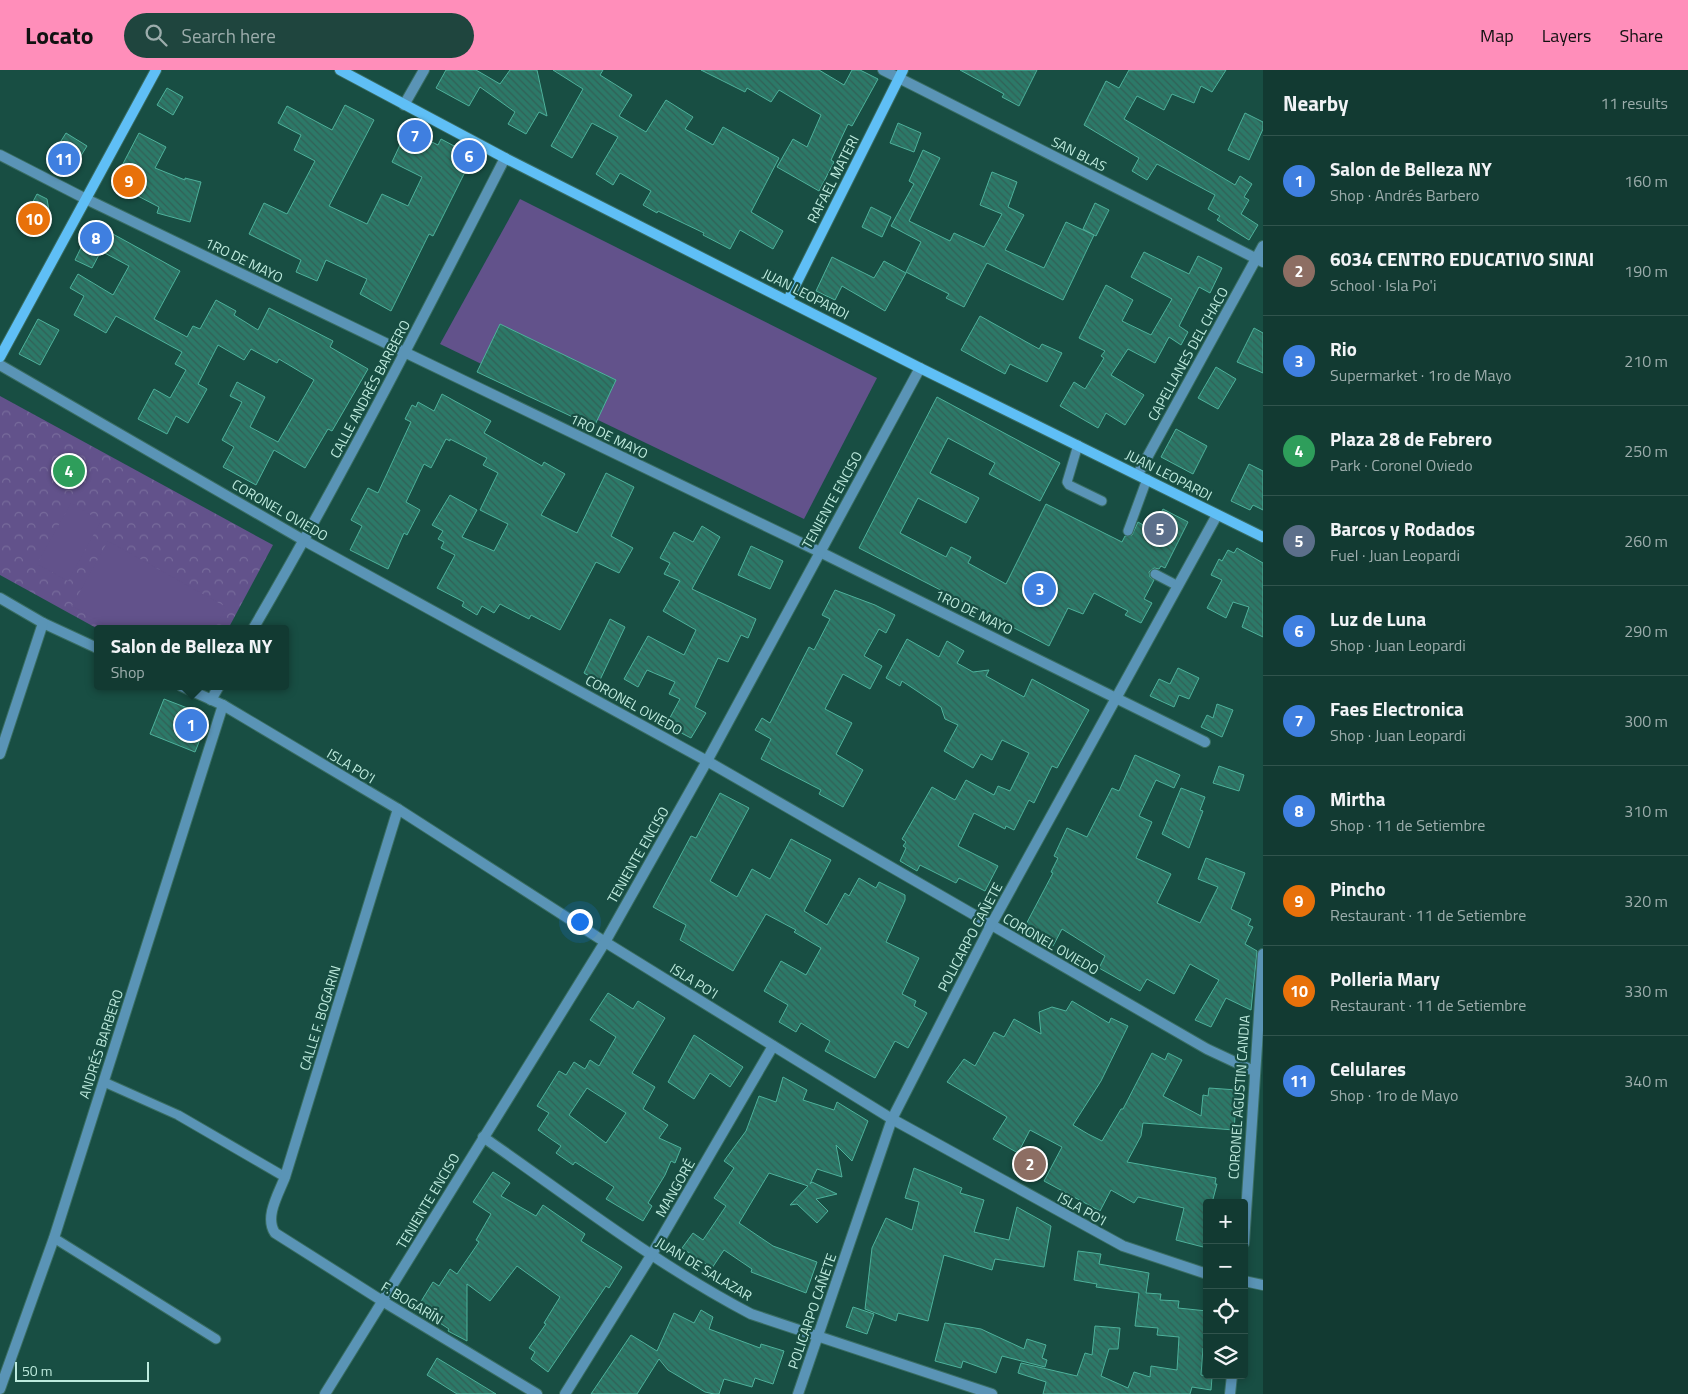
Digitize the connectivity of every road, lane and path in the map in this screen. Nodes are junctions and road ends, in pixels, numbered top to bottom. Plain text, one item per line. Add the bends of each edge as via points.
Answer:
1 (156, 70) edge
2 (340, 70) edge
3 (424, 70) edge
4 (883, 70) edge
5 (901, 74) edge
6 (404, 104) junction
7 (0, 155) edge
8 (505, 158) junction
9 (86, 199) junction
10 (1263, 246) edge
11 (1260, 260) edge
12 (788, 300) junction
13 (405, 353) junction
14 (0, 357) edge
15 (0, 365) edge
16 (920, 368) junction
17 (1078, 445) junction
18 (1142, 477) junction
19 (1102, 502) dead end
20 (1217, 515) junction
21 (1128, 531) dead end
22 (1263, 537) edge
23 (305, 541) junction
24 (820, 552) junction
25 (1155, 574) dead end
26 (1178, 586) junction
27 (0, 598) edge
28 (43, 623) junction
29 (255, 625) edge
30 (94, 647) edge
31 (190, 690) edge
32 (217, 690) edge
33 (1115, 697) junction
34 (211, 700) junction
35 (223, 705) junction
36 (1205, 742) dead end
37 (0, 754) edge
38 (707, 761) junction
39 (398, 809) junction
40 (991, 925) junction
41 (605, 942) junction
42 (1263, 954) edge
43 (773, 1046) junction
44 (1259, 1072) edge
45 (104, 1082) junction
46 (892, 1119) junction
47 (483, 1137) junction
48 (286, 1177) junction
49 (1248, 1199) edge
50 (275, 1233) joint
51 (54, 1238) junction
52 (652, 1254) junction
53 (1203, 1273) edge
54 (1248, 1282) edge
55 (1263, 1285) edge
56 (384, 1302) junction
57 (818, 1336) junction
58 (216, 1339) dead end
59 (1232, 1379) edge
60 (0, 1389) edge
61 (325, 1394) edge
62 (537, 1394) edge
63 (565, 1394) edge
64 (798, 1394) edge
65 (992, 1394) edge
66 (1230, 1394) edge

1 - 9 main road
2 - 6 main road, JUAN LEOPARDI
3 - 6 street
4 - 5 street, SAN BLAS
5 - 11 street, SAN BLAS
5 - 12 main road, RAFAEL MATERI
6 - 8 main road, JUAN LEOPARDI
7 - 9 street, 1RO DE MAYO
8 - 12 main road, JUAN LEOPARDI
8 - 13 street, CALLE ANDRÉS BARBERO
9 - 13 street, 1RO DE MAYO
9 - 14 main road
10 - 11 street, CAPELLANES DEL CHACO
11 - 18 street, CAPELLANES DEL CHACO
12 - 16 main road, JUAN LEOPARDI
13 - 23 street, CALLE ANDRÉS BARBERO
13 - 24 street, 1RO DE MAYO
15 - 23 street, CORONEL OVIEDO
16 - 17 main road, JUAN LEOPARDI
16 - 24 street, TENIENTE ENCISO
17 - 18 main road, JUAN LEOPARDI
17 - 19 lane via 1067,482
18 - 20 main road, JUAN LEOPARDI
18 - 21 lane
20 - 22 main road, JUAN LEOPARDI
20 - 26 street, POLICARPO CAÑETE
23 - 29 street, CALLE ANDRÉS BARBERO
23 - 38 street, CORONEL OVIEDO
24 - 33 street, 1RO DE MAYO
24 - 38 street, TENIENTE ENCISO
25 - 26 lane
26 - 33 street, POLICARPO CAÑETE
27 - 28 street
28 - 30 street
28 - 37 street
31 - 34 street, ISLA PO'I
32 - 34 street
33 - 36 street, 1RO DE MAYO
33 - 40 street, POLICARPO CAÑETE
34 - 35 street, ISLA PO'I
35 - 39 street, ISLA PO'I
35 - 45 street, ANDRÉS BARBERO
38 - 40 street, CORONEL OVIEDO
38 - 41 street, TENIENTE ENCISO
39 - 41 street, ISLA PO'I
39 - 48 street, CALLE F. BOGARIN
40 - 44 street, CORONEL OVIEDO via 1207,1049
40 - 46 street, POLICARPO CAÑETE
41 - 43 street, ISLA PO'I
41 - 47 street, TENIENTE ENCISO
42 - 44 street, CORONEL AGUSTIN CANDIA
43 - 46 street, ISLA PO'I
43 - 52 street, MANGORÉ
44 - 49 street, CORONEL AGUSTIN CANDIA
45 - 48 lane via 178,1115
45 - 51 street, ANDRÉS BARBERO
46 - 53 street, ISLA PO'I via 1123,1246
46 - 57 street, POLICARPO CAÑETE
47 - 52 street, JUAN DE SALAZAR
47 - 56 street, TENIENTE ENCISO
48 - 50 street, CALLE F. BOGARIN via 271,1215
50 - 56 street, F. BOGARÍN
51 - 58 lane
51 - 60 street, ANDRÉS BARBERO
52 - 57 street, JUAN DE SALAZAR via 751,1314
52 - 63 street, MANGORÉ
54 - 55 street
56 - 61 street, TENIENTE ENCISO
56 - 62 street, F. BOGARÍN
57 - 64 street, POLICARPO CAÑETE
57 - 65 street, JUAN DE SALAZAR
59 - 66 street

